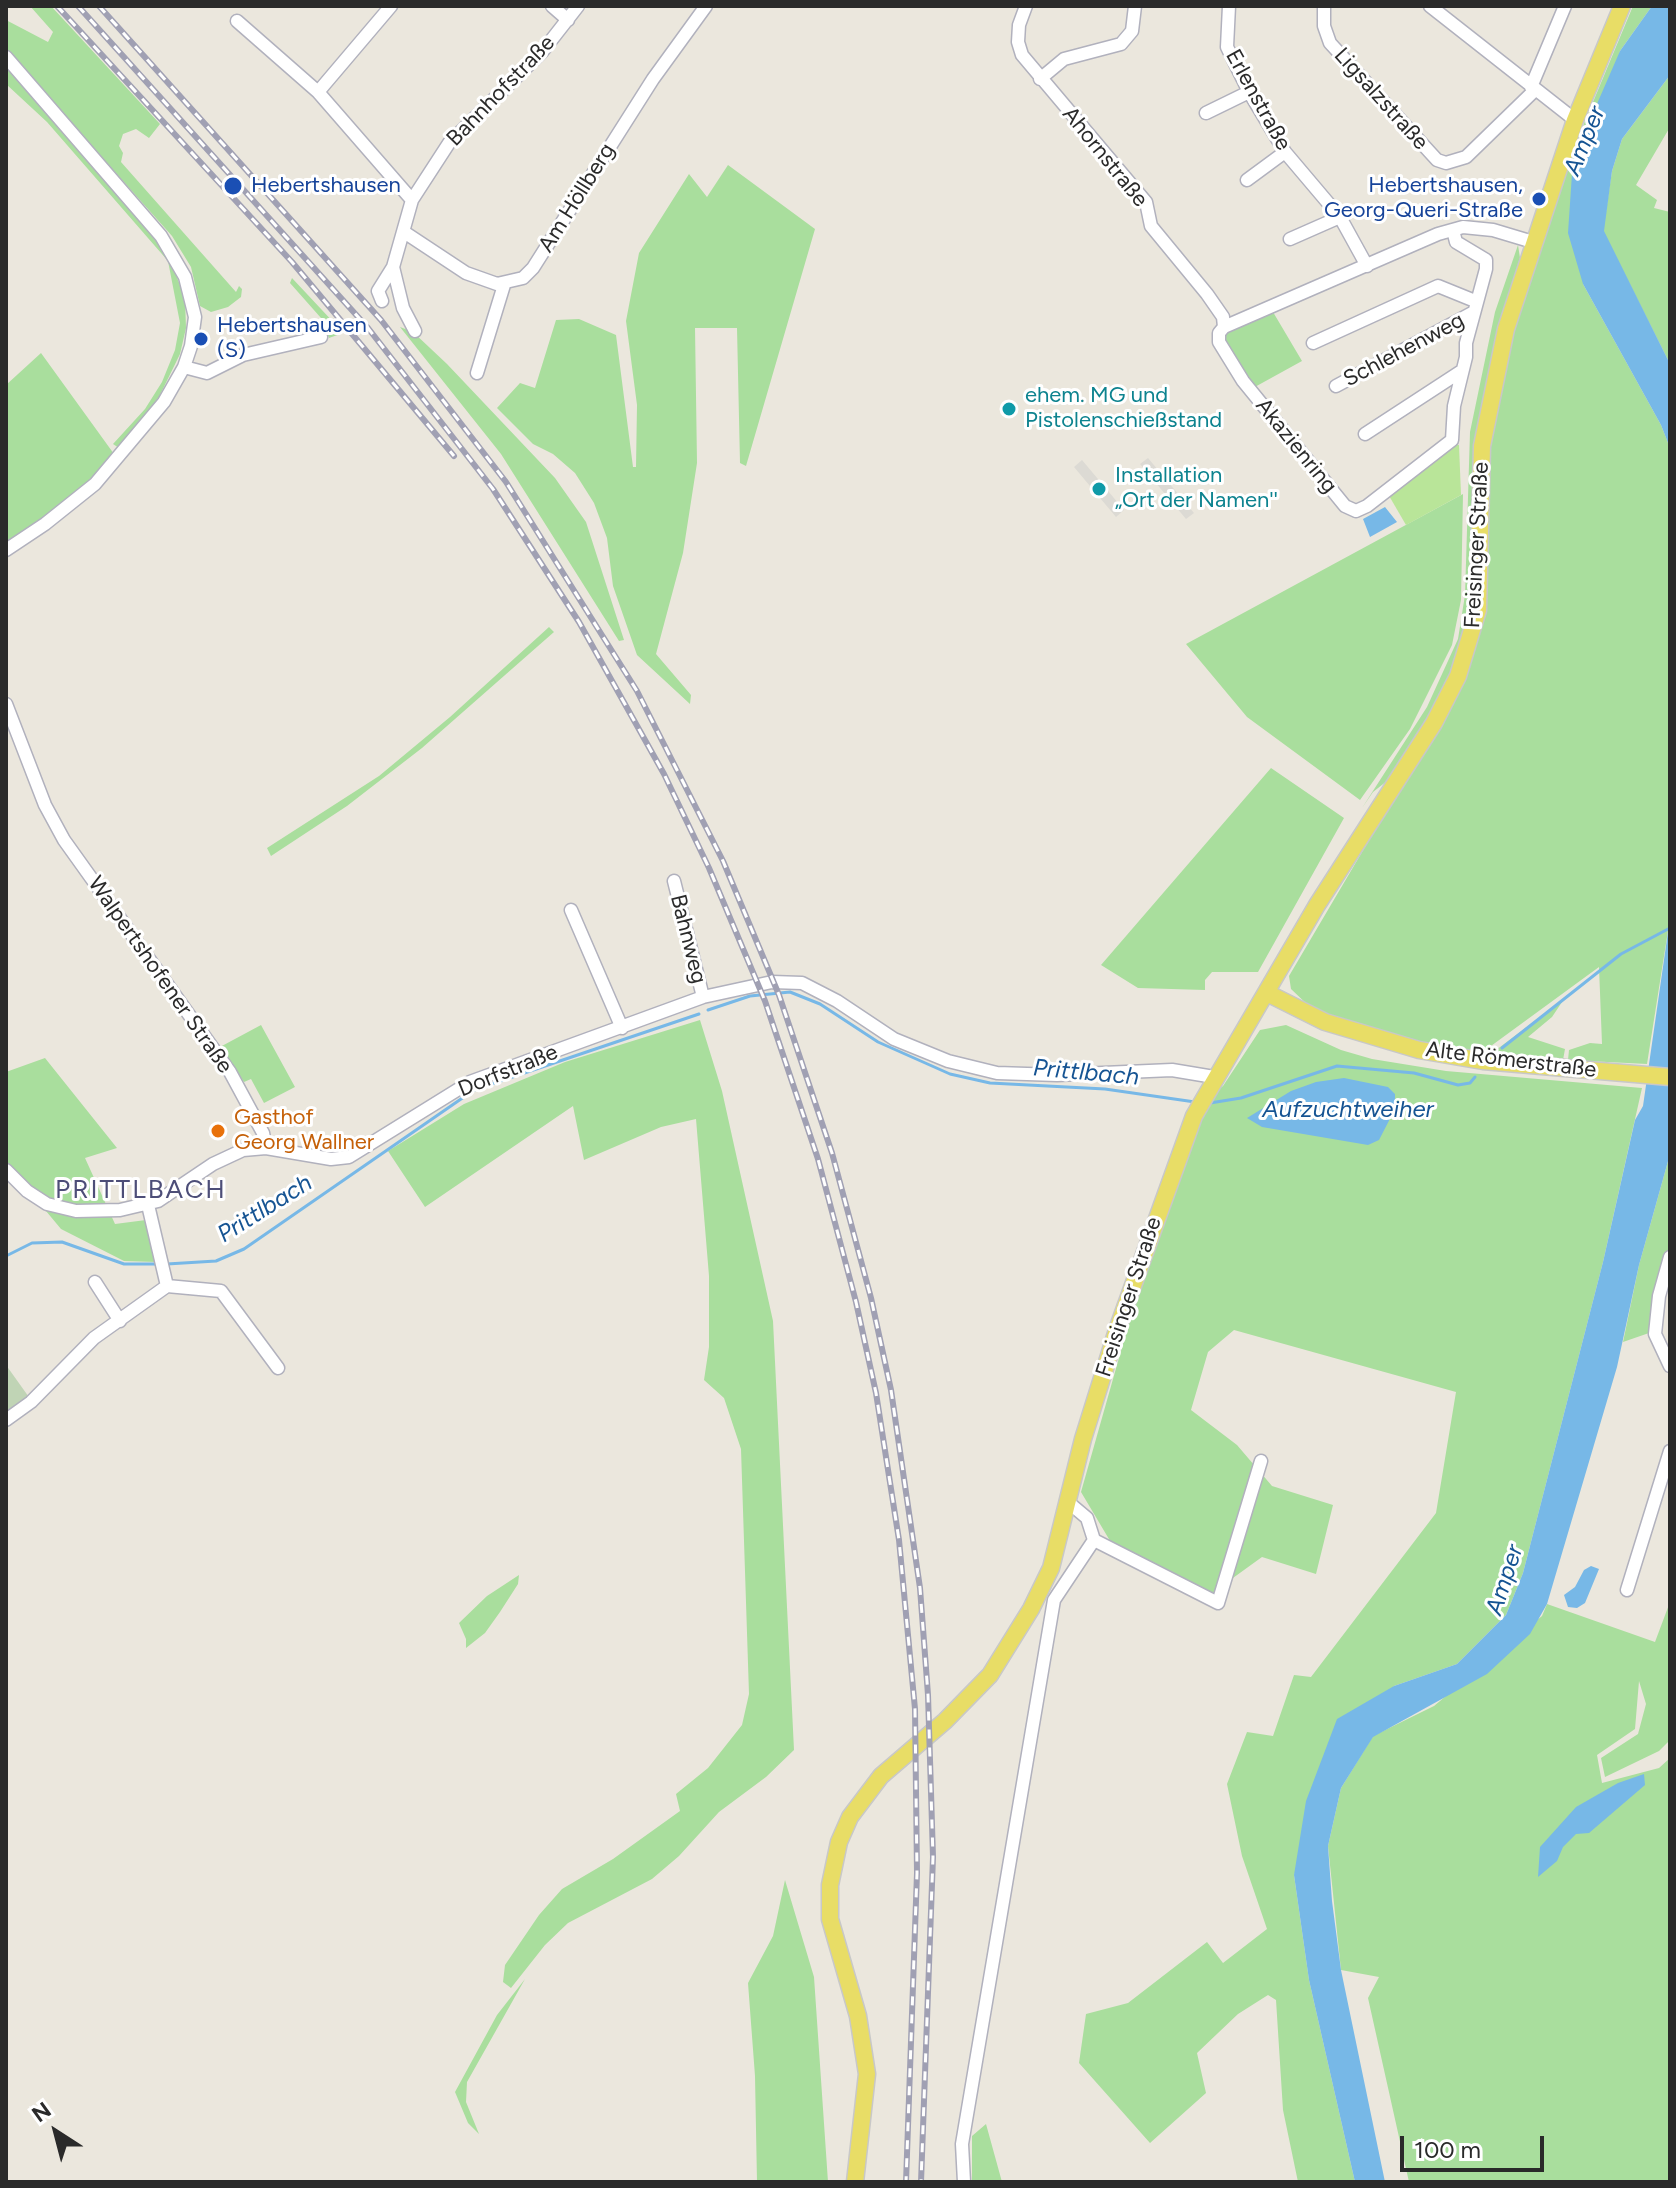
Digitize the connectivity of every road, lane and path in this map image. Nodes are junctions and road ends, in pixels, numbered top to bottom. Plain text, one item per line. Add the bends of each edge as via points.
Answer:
1 (552, 6) edge
2 (578, 6) edge
3 (706, 6) edge
4 (1026, 6) edge
5 (1135, 6) edge
6 (1229, 6) edge
7 (1324, 6) edge
8 (1430, 6) edge
9 (1565, 6) edge
10 (1622, 6) edge
11 (383, 9) edge
12 (568, 20) junction
13 (237, 21) dead end
14 (6, 57) edge
15 (1040, 79) junction
16 (1533, 89) junction
17 (318, 92) junction
18 (1249, 92) junction
19 (1206, 113) dead end
20 (1575, 120) junction
21 (1285, 152) junction
22 (1247, 180) dead end
23 (412, 200) junction
24 (1340, 217) junction
25 (1453, 230) junction
26 (404, 232) junction
27 (1290, 239) dead end
28 (1533, 242) junction
29 (1367, 266) junction
30 (393, 267) junction
31 (504, 285) junction
32 (382, 301) dead end
33 (1473, 307) junction
34 (1224, 327) junction
35 (415, 331) dead end
36 (321, 337) dead end
37 (1313, 343) dead end
38 (184, 367) junction
39 (1460, 372) junction
40 (477, 373) dead end
41 (1336, 386) dead end
42 (1365, 434) dead end
43 (6, 550) edge
44 (6, 704) edge
45 (674, 881) dead end
46 (571, 910) dead end
47 (1267, 993) junction
48 (708, 995) junction
49 (622, 1028) junction
50 (1214, 1077) junction
51 (1670, 1077) edge
52 (266, 1148) junction
53 (6, 1170) edge
54 (148, 1205) junction
55 (1670, 1257) edge
56 (95, 1282) dead end
57 (167, 1286) junction
58 (120, 1321) junction
59 (1670, 1366) edge
60 (278, 1368) dead end
61 (6, 1420) edge
62 (1670, 1451) edge
63 (1261, 1461) dead end
64 (1068, 1502) junction
65 (1094, 1540) junction
66 (1627, 1590) dead end
67 (855, 2182) edge
68 (964, 2182) edge

1 - 12 street
2 - 12 street, Bahnhofstraße
3 - 31 street, Am Höllberg via 653,79 533,268
4 - 15 street, Ahornstraße via 1018,42
5 - 15 street via 1132,31 1121,44 1064,59
6 - 18 street, Erlenstraße via 1227,47
7 - 16 street, Ligsalzstraße via 1330,43 1437,160 1466,157
8 - 16 street
9 - 16 street, Ligsalzstraße
10 - 20 main road, Freisinger Straße
11 - 17 street
12 - 23 street, Bahnhofstraße via 449,143
13 - 17 street
14 - 38 street via 161,236 180,265 195,317
15 - 34 street, Ahornstraße via 1146,202 1151,226 1207,294
16 - 20 street
17 - 23 street
18 - 19 street
18 - 21 street, Erlenstraße
20 - 28 main road, Freisinger Straße
21 - 22 street
21 - 24 street, Erlenstraße
23 - 26 street, Bahnhofstraße
24 - 27 street
24 - 29 street, Erlenstraße
25 - 28 street via 1475,226
25 - 29 street
25 - 33 street, Akazienring via 1456,242 1486,260
26 - 30 street, Bahnhofstraße
26 - 31 street via 466,273
28 - 47 main road, Freisinger Straße via 1488,405 1480,476 1478,610 1468,650 1434,723
29 - 34 street
30 - 32 street, Bahnhofstraße via 378,291
30 - 35 street
31 - 40 street
33 - 37 street via 1438,286
33 - 39 street, Akazienring
33 - 41 street, Schlehenweg via 1396,357 1384,358
34 - 39 street, Akazienring via 1219,342 1243,381 1345,506 1356,511 1452,440
36 - 38 street via 243,355 207,373
38 - 43 street via 164,402 95,484
39 - 42 street
44 - 52 street, Walpertshofener Straße via 64,840 230,1072
45 - 48 street, Bahnweg
46 - 49 street
47 - 50 main road, Freisinger Straße
47 - 51 main road, Alte Römerstraße via 1325,1022 1419,1050 1483,1061
48 - 49 street, Dorfstraße
48 - 50 street, Dorfstraße via 759,983 802,983 894,1039 997,1073 1172,1070
49 - 52 street, Dorfstraße via 470,1082 349,1157
50 - 64 main road, Freisinger Straße via 1174,1165 1117,1330
52 - 54 street, Dorfstraße via 224,1157
53 - 54 street, Dorfstraße via 27,1191 64,1209
54 - 57 street
55 - 59 street via 1655,1334
56 - 58 street
57 - 58 street
57 - 60 street via 221,1291
58 - 61 street via 94,1338
62 - 66 street
63 - 65 street via 1218,1603
64 - 65 street via 1087,1518
64 - 67 main road, Freisinger Straße via 1051,1568 1011,1646 970,1697 881,1776 856,1807 839,1842 830,1919 858,2016 867,2074
65 - 68 street via 1054,1600 962,2144

